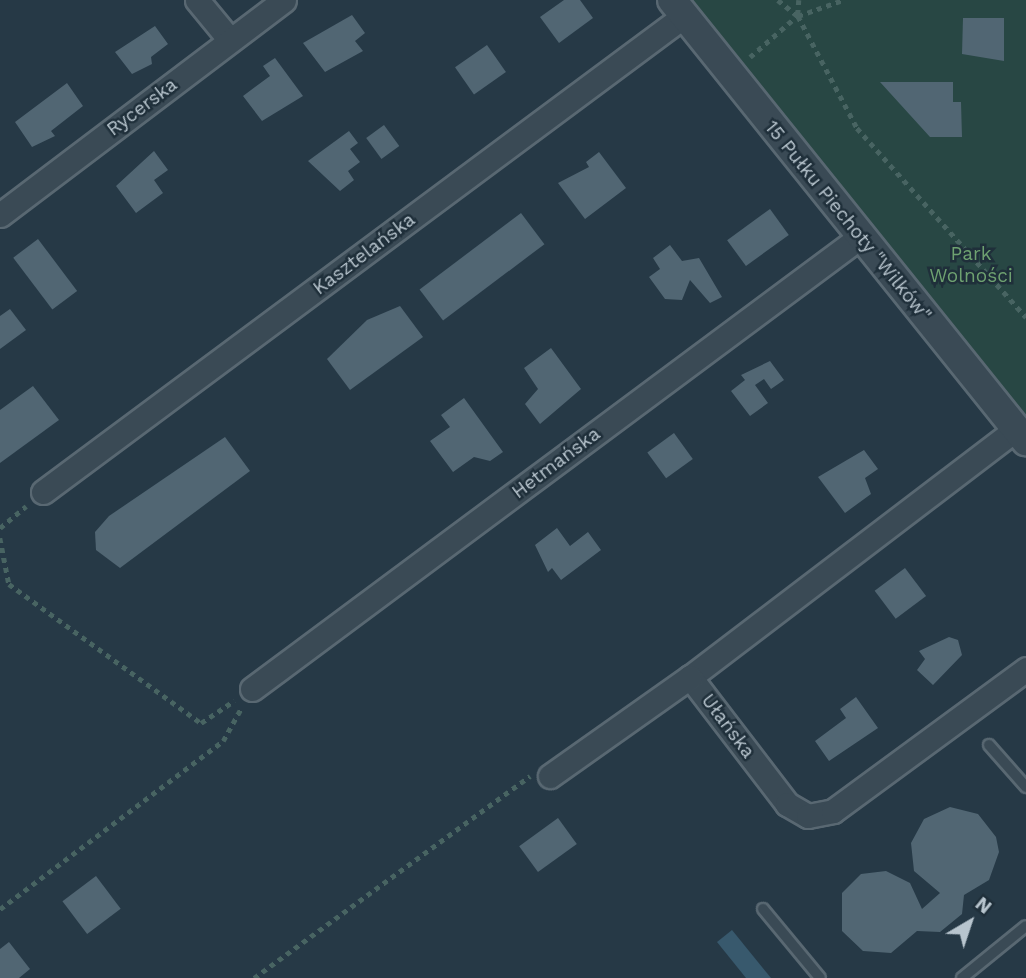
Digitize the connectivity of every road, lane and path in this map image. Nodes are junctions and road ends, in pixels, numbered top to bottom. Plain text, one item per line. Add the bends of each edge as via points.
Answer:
1 (197, 0) edge
2 (284, 0) edge
3 (778, 0) edge
4 (797, 0) edge
5 (843, 0) edge
6 (678, 8) edge
7 (798, 16) junction
8 (230, 40) junction
9 (753, 57) dead end
10 (0, 215) edge
11 (860, 237) junction
12 (1026, 317) edge
13 (1021, 435) edge
14 (43, 492) joint
15 (0, 528) edge
16 (0, 538) edge
17 (1026, 669) edge
18 (690, 677) junction
19 (252, 689) junction
20 (989, 746) dead end
21 (542, 775) joint
22 (1026, 787) edge
23 (0, 909) edge
24 (763, 909) dead end
25 (1026, 926) edge
26 (254, 978) edge
27 (820, 978) edge
28 (962, 978) edge

1 - 8 street
2 - 8 street, Rycerska
3 - 7 path
4 - 7 path
5 - 7 path
6 - 11 street, 15 Pułku Piechoty "Wilków"
6 - 14 street, Kasztelańska
7 - 9 path
7 - 12 path via 857,128
8 - 10 street, Rycerska
11 - 13 street, 15 Pułku Piechoty "Wilków"
11 - 19 street, Hetmańska
13 - 18 street, Ułańska
14 - 15 path
16 - 19 path via 9,584 201,723
17 - 18 street, Ułańska via 833,811 808,816 787,804
18 - 21 street
19 - 23 path via 222,741
20 - 22 lane
21 - 26 path
24 - 27 lane
25 - 28 lane

